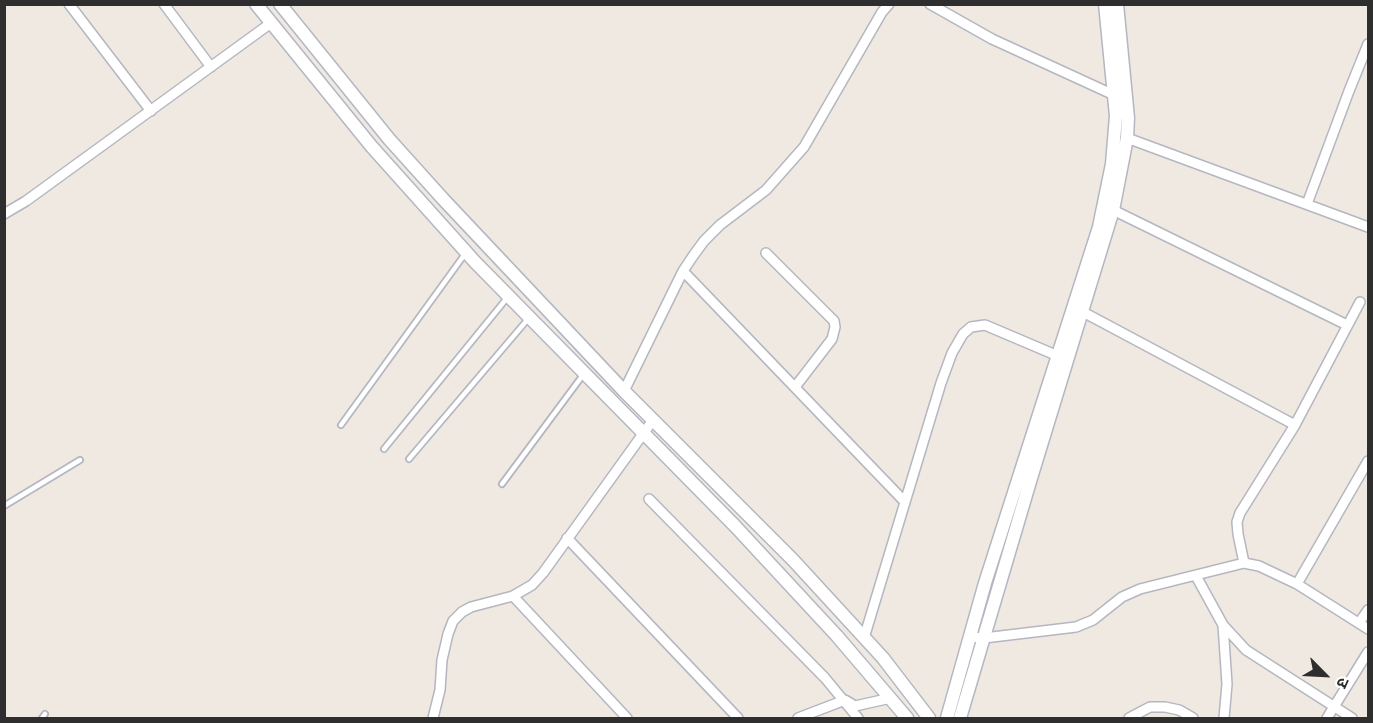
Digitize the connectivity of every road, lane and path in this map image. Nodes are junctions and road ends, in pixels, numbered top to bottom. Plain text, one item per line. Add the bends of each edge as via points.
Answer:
1 (69, 4) edge
2 (164, 4) edge
3 (256, 4) edge
4 (280, 4) edge
5 (889, 4) edge
6 (930, 4) edge
7 (1105, 4) edge
8 (1117, 4) edge
9 (271, 23) junction
10 (1368, 44) edge
11 (211, 67) junction
12 (1114, 95) junction
13 (151, 111) junction
14 (1127, 138) junction
15 (1307, 204) junction
16 (1113, 210) junction
17 (4, 214) edge
18 (1368, 227) edge
19 (466, 252) junction
20 (766, 253) dead end
21 (683, 271) junction
22 (509, 296) junction
23 (1360, 302) dead end
24 (1083, 312) junction
25 (530, 317) junction
26 (1347, 325) junction
27 (1058, 356) junction
28 (585, 373) junction
29 (795, 387) junction
30 (624, 391) junction
31 (653, 420) junction
32 (341, 425) dead end
33 (1295, 425) junction
34 (644, 432) junction
35 (384, 450) dead end
36 (409, 459) dead end
37 (80, 460) dead end
38 (1368, 461) edge
39 (502, 484) dead end
40 (649, 499) dead end
41 (905, 502) junction
42 (4, 506) edge
43 (567, 538) junction
44 (1244, 563) junction
45 (1196, 576) junction
46 (1297, 584) junction
47 (513, 596) junction
48 (1368, 610) edge
49 (1359, 623) junction
50 (1223, 625) junction
51 (1368, 629) edge
52 (970, 637) junction
53 (864, 638) junction
54 (984, 638) junction
55 (1368, 652) edge
56 (891, 698) junction
57 (845, 700) junction
58 (1334, 708) junction
59 (433, 718) edge
60 (627, 718) edge
61 (738, 718) edge
62 (798, 718) edge
63 (858, 718) edge
64 (907, 718) edge
65 (929, 718) edge
66 (947, 718) edge
67 (960, 718) edge
68 (1129, 718) edge
69 (1193, 718) edge
70 (1224, 718) edge
71 (1327, 718) edge
72 (1352, 718) edge

1 - 13 street
2 - 11 street
3 - 9 street
4 - 30 street via 389,139
5 - 21 street via 804,147 766,190 704,241
6 - 12 street via 992,39
7 - 12 street
8 - 14 street
9 - 11 street
9 - 19 street via 372,147
10 - 15 street
11 - 13 street
12 - 27 street via 1112,164 1100,227
13 - 17 street
14 - 15 street
14 - 16 street
15 - 18 street
16 - 24 street
16 - 26 street
19 - 22 street
19 - 32 lane
20 - 29 street via 834,321 832,339
21 - 29 street
21 - 30 street
22 - 25 street
22 - 35 lane
23 - 26 street
24 - 33 street
24 - 54 street
25 - 28 street
25 - 36 lane
26 - 33 street
27 - 41 street via 985,325 970,327 948,363
27 - 52 street
28 - 34 street
28 - 39 lane
29 - 41 street
30 - 31 street
31 - 34 street
31 - 53 street via 793,560
33 - 44 street via 1240,513 1237,522
34 - 43 street
34 - 56 street
37 - 42 lane
38 - 46 street
40 - 57 street
41 - 53 street
43 - 47 street via 531,585
43 - 61 street
44 - 45 street
44 - 46 street
45 - 50 street
45 - 54 street via 1140,589 1076,627
46 - 49 street
47 - 59 street via 471,607 453,621
47 - 60 street
48 - 49 street
49 - 51 street
50 - 58 street via 1246,650
50 - 70 street via 1227,684
52 - 54 street
52 - 66 street
53 - 65 street
54 - 67 street
55 - 58 street
56 - 57 street via 855,706
56 - 64 street
57 - 62 street
57 - 63 street
58 - 71 street
58 - 72 street
68 - 69 street via 1150,707 1165,707

